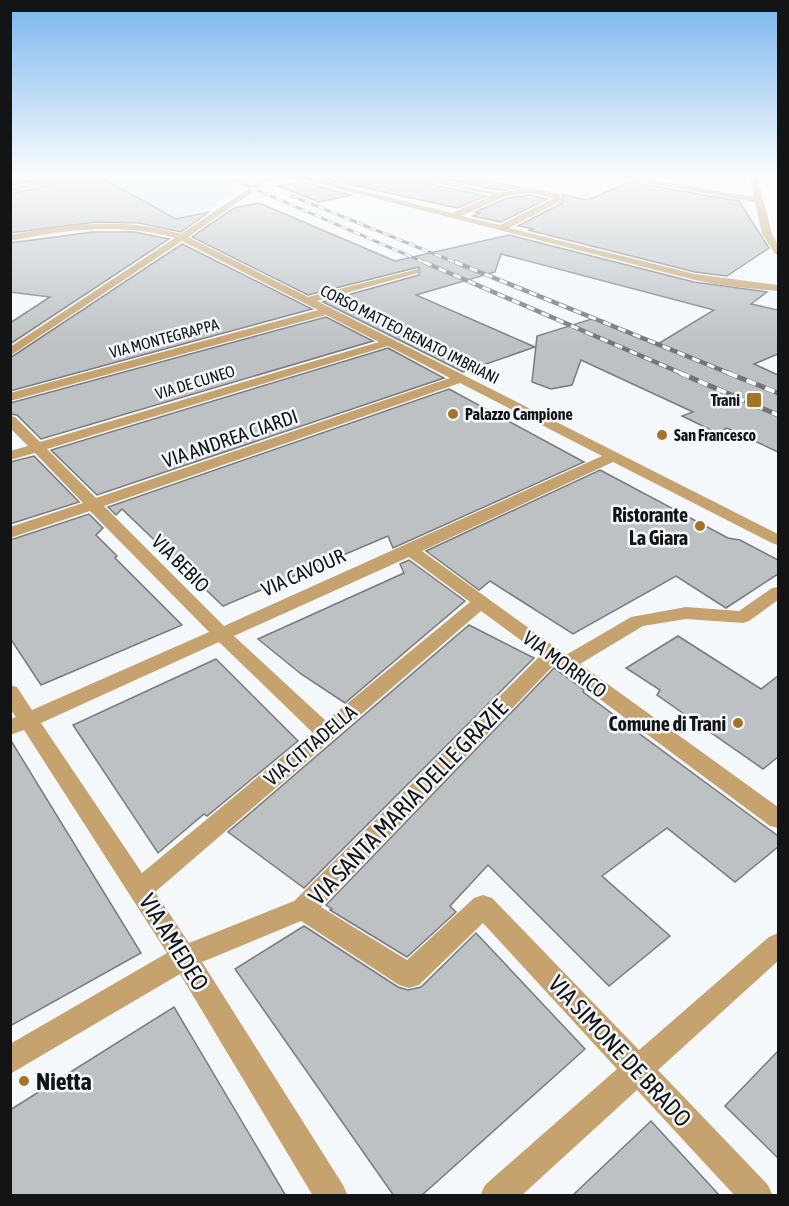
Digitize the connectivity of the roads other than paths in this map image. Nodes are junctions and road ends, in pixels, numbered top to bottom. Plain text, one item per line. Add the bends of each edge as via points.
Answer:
1 (44, 232) edge
2 (166, 232) edge
3 (188, 232) edge
4 (519, 232) edge
5 (767, 232) edge
6 (182, 237) junction
7 (10, 238) edge
8 (778, 252) edge
9 (414, 271) dead end
10 (778, 288) edge
11 (306, 301) junction
12 (327, 311) junction
13 (390, 342) junction
14 (10, 353) edge
15 (462, 378) junction
16 (10, 397) edge
17 (10, 420) edge
18 (38, 448) junction
19 (10, 456) edge
20 (614, 456) junction
21 (94, 506) junction
22 (10, 533) edge
23 (778, 540) edge
24 (410, 550) junction
25 (778, 592) edge
26 (481, 602) junction
27 (220, 634) junction
28 (559, 659) junction
29 (10, 692) edge
30 (19, 724) edge
31 (325, 732) junction
32 (778, 819) edge
33 (141, 890) junction
34 (303, 909) junction
35 (778, 945) edge
36 (184, 957) junction
37 (10, 1060) edge
38 (638, 1070) junction
39 (332, 1196) edge
40 (496, 1196) edge
41 (757, 1196) edge

1 - 7 street, CORSO MATTEO RENATO IMBRIANI
2 - 6 street, CORSO MATTEO RENATO IMBRIANI
3 - 6 street
4 - 10 street via 702,279
5 - 8 street
6 - 11 street, CORSO MATTEO RENATO IMBRIANI
6 - 14 street
9 - 11 street
11 - 12 street, CORSO MATTEO RENATO IMBRIANI
12 - 13 street, CORSO MATTEO RENATO IMBRIANI
12 - 16 street, VIA MONTEGRAPPA
13 - 15 street, CORSO MATTEO RENATO IMBRIANI
13 - 18 street, VIA DE CUNEO
15 - 20 street, CORSO MATTEO RENATO IMBRIANI
15 - 21 street, VIA ANDREA CIARDI
17 - 18 street, VIA BEBIO
18 - 19 street, VIA DE CUNEO
18 - 21 street, VIA BEBIO
20 - 23 street, CORSO MATTEO RENATO IMBRIANI
20 - 24 street, VIA CAVOUR
21 - 22 street, VIA ANDREA CIARDI
21 - 27 street, VIA BEBIO
24 - 26 street, VIA MORRICO
24 - 27 street, VIA CAVOUR
25 - 28 street, VIA SANTA MARIA DELLE GRAZIE via 743,617 686,613 638,621
26 - 28 street, VIA MORRICO
26 - 31 street, VIA CITTADELLA
27 - 30 street, VIA CAVOUR
27 - 31 street, VIA BEBIO
28 - 32 street, VIA MORRICO
28 - 34 street, VIA SANTA MARIA DELLE GRAZIE
29 - 30 street, VIA AMEDEO
30 - 33 street, VIA AMEDEO
31 - 33 street, VIA CITTADELLA
33 - 36 street, VIA AMEDEO
34 - 36 street, VIA SANTA MARIA DELLE GRAZIE
34 - 38 street, VIA SIMONE DE BRADO via 409,976 483,906
35 - 38 street
36 - 37 street, VIA SANTA MARIA DELLE GRAZIE
36 - 39 street, VIA AMEDEO
38 - 40 street
38 - 41 street, VIA SIMONE DE BRADO

